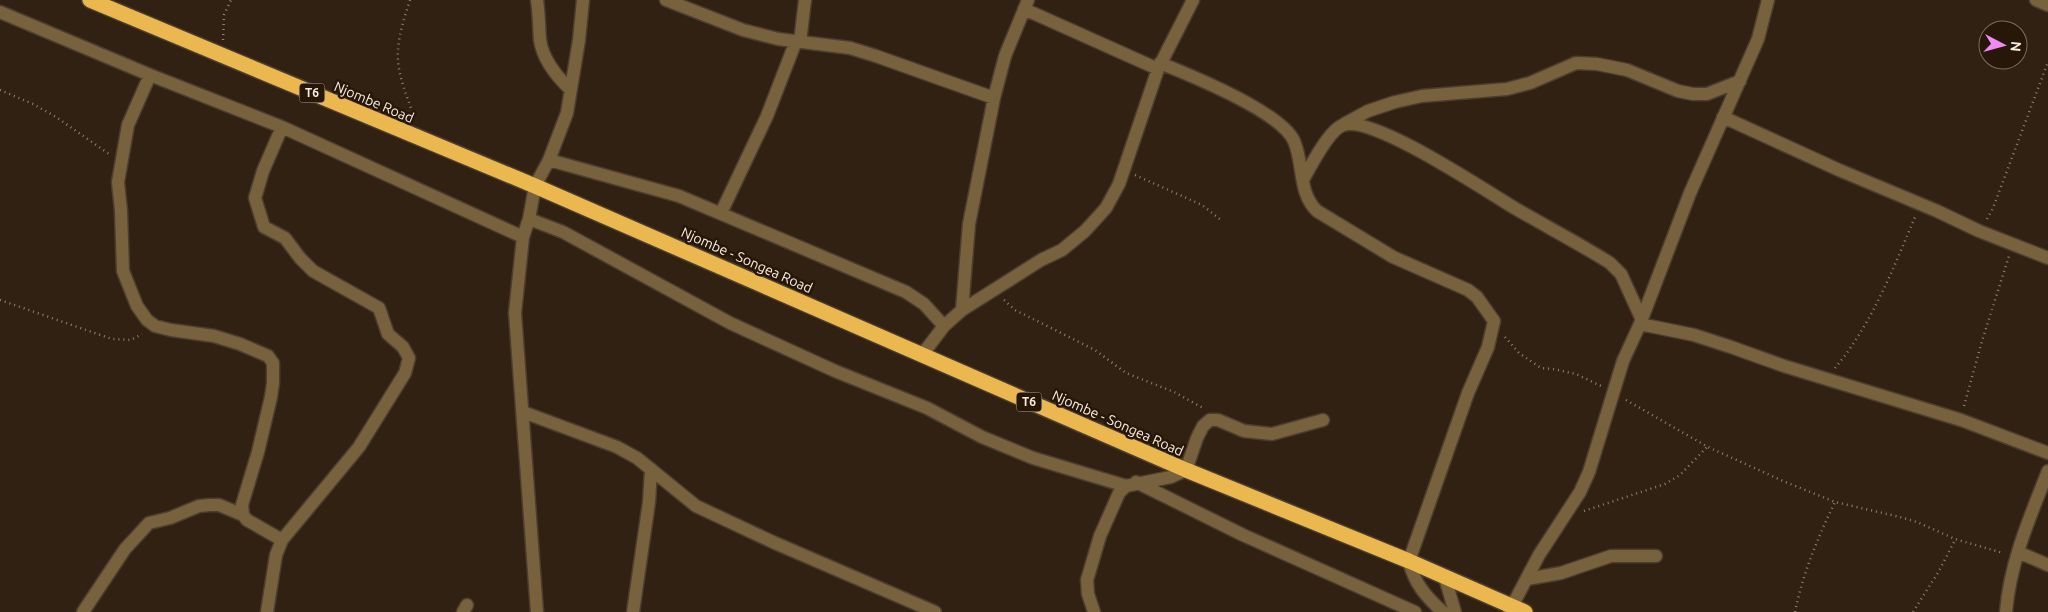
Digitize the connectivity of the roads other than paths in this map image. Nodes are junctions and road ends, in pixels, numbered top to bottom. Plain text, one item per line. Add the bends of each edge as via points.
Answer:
1 (90, 0) edge
2 (536, 0) edge
3 (583, 0) edge
4 (666, 0) edge
5 (806, 0) edge
6 (1193, 0) edge
7 (1768, 0) edge
8 (2036, 0) edge
9 (1026, 4) edge
10 (2048, 5) edge
11 (0, 12) edge
12 (798, 42) junction
13 (1159, 66) junction
14 (150, 75) junction
15 (1740, 81) junction
16 (571, 90) junction
17 (994, 98) junction
18 (1723, 116) junction
19 (1340, 126) junction
20 (282, 127) junction
21 (549, 160) junction
22 (1302, 180) junction
23 (535, 186) junction
24 (721, 213) junction
25 (529, 219) junction
26 (523, 237) junction
27 (2048, 258) edge
28 (962, 310) junction
29 (1641, 322) junction
30 (944, 326) junction
31 (922, 356) junction
32 (523, 412) junction
33 (1323, 420) dead end
34 (2048, 453) edge
35 (651, 469) junction
36 (1186, 470) junction
37 (2048, 471) edge
38 (1131, 484) junction
39 (243, 515) junction
40 (282, 540) junction
41 (2017, 553) junction
42 (1656, 556) dead end
43 (1408, 561) junction
44 (2048, 565) edge
45 (1445, 578) junction
46 (1527, 579) junction
47 (1516, 610) edge
48 (82, 612) edge
49 (267, 612) edge
50 (537, 612) edge
51 (633, 612) edge
52 (935, 612) edge
53 (1094, 612) edge
54 (1416, 612) edge
55 (1443, 612) edge
56 (1455, 612) edge
57 (2006, 612) edge

1 - 23 highway, Njombe Road / T6
2 - 16 street via 544,55
3 - 16 street
4 - 12 street via 743,30
5 - 12 street
6 - 13 street
7 - 15 street via 1758,38
8 - 10 street
9 - 13 street
9 - 17 street
11 - 14 street
12 - 17 street via 850,48
12 - 24 street
13 - 22 street via 1229,93 1272,118 1294,140
13 - 28 street via 1124,171 1106,208 1085,232 1062,250
14 - 20 street
14 - 39 street via 128,125 120,162 118,182 123,271 137,306 155,326 240,344 268,356 273,363 271,396 244,495
15 - 18 street
15 - 19 street via 1707,94 1693,94 1627,70 1576,63 1507,89 1422,96 1395,102 1368,110
16 - 21 street via 567,113
17 - 28 street via 969,224
18 - 27 street via 1979,232
18 - 29 street
19 - 22 street via 1332,133
19 - 29 street via 1359,125 1432,158 1598,256 1621,274
20 - 26 street
20 - 40 street via 255,198 264,227 285,238 313,271 379,308 388,334 403,347 409,358 405,373 359,447
21 - 23 street
21 - 24 street via 679,196
22 - 43 street via 1306,196 1317,211 1393,257 1468,290 1494,321 1488,347 1468,393
23 - 25 street
23 - 31 highway, Njombe - Songea Road / T6
24 - 30 street via 906,292 924,304
25 - 26 street
25 - 38 street via 563,232 730,323 927,408 982,437 1032,458
26 - 32 street via 515,313
28 - 30 street
29 - 34 street via 1961,420
29 - 46 street via 1623,361 1589,472
30 - 31 street
31 - 36 highway, Njombe - Songea Road / T6
32 - 35 street via 617,447
32 - 50 street
33 - 36 street via 1272,434 1244,431 1210,420 1197,438
35 - 51 street
35 - 52 street via 696,506
36 - 38 street via 1171,477
36 - 43 highway, Njombe - Songea Road / T6
37 - 41 street
38 - 53 street via 1119,493 1100,536 1087,580
38 - 54 street
39 - 40 street
39 - 48 street via 219,505 210,505 149,523 125,549
40 - 49 street via 276,556
41 - 44 street
41 - 57 street
42 - 46 street via 1611,556 1561,573
43 - 45 highway, Njombe - Songea Road / T6
43 - 55 street via 1423,593
45 - 47 highway, Njombe - Songea Road / T6
45 - 56 street
46 - 47 street

